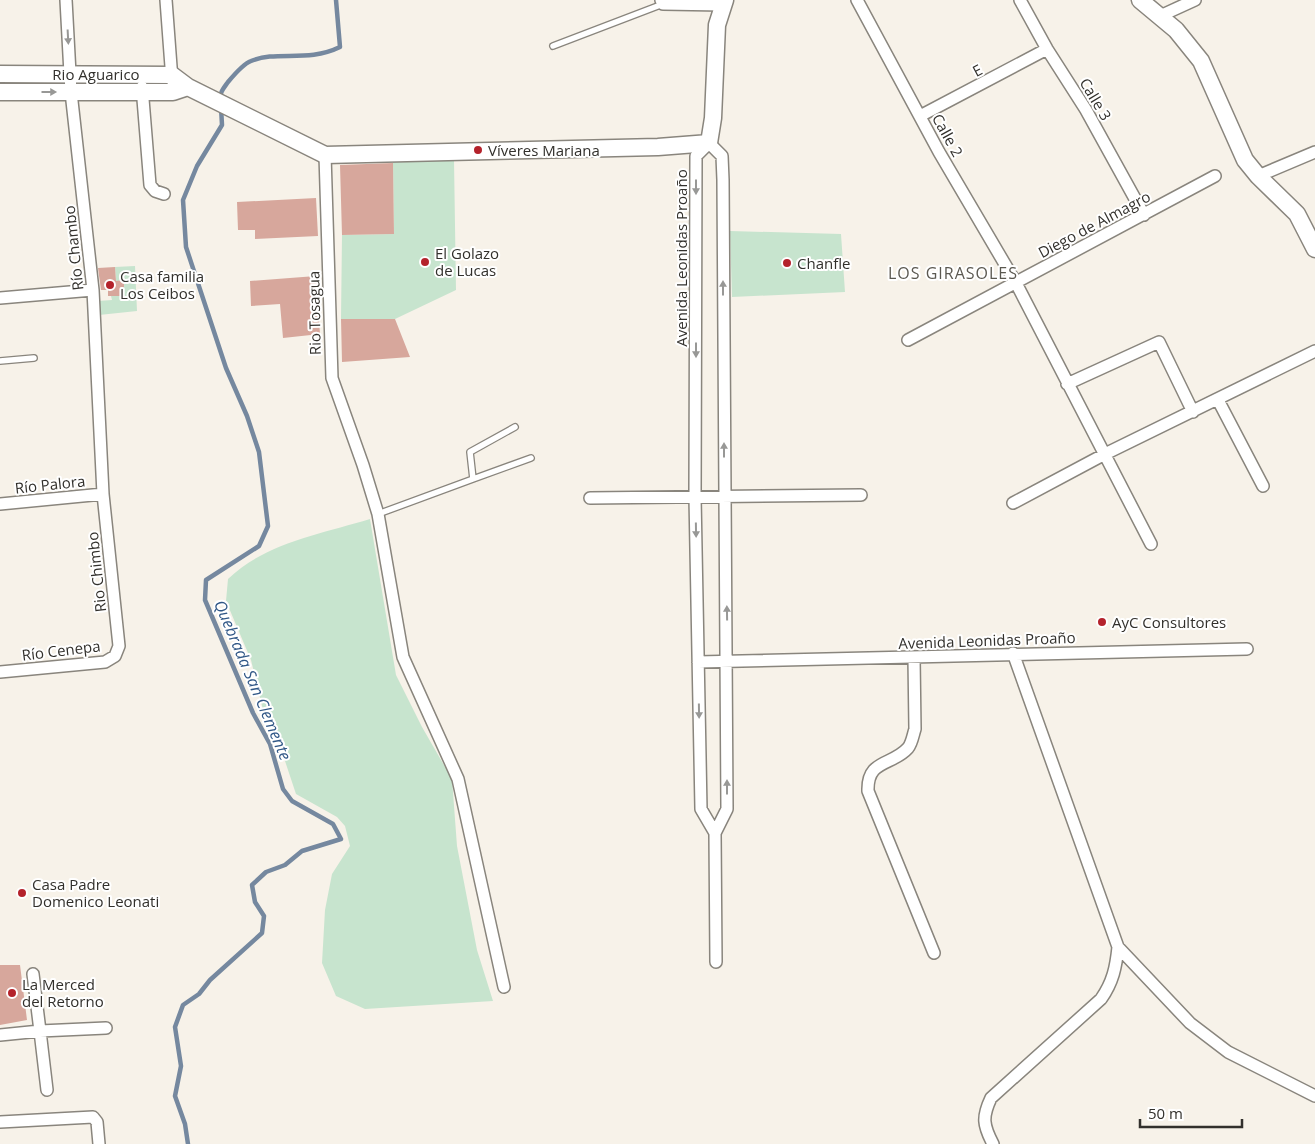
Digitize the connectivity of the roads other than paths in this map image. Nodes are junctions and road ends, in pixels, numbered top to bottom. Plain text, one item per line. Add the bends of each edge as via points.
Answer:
1 (66, 0) edge
2 (166, 0) edge
3 (857, 0) edge
4 (1020, 0) edge
5 (1140, 0) edge
6 (1195, 0) edge
7 (662, 2) edge
8 (724, 2) edge
9 (1160, 16) junction
10 (553, 46) dead end
11 (1047, 48) junction
12 (0, 74) edge
13 (70, 74) junction
14 (142, 75) junction
15 (172, 75) junction
16 (186, 89) junction
17 (0, 92) edge
18 (71, 92) junction
19 (142, 92) junction
20 (920, 116) junction
21 (709, 143) junction
22 (1315, 152) edge
23 (326, 155) junction
24 (1215, 176) dead end
25 (1258, 176) junction
26 (164, 194) dead end
27 (1144, 216) junction
28 (1315, 249) edge
29 (1016, 283) junction
30 (93, 290) junction
31 (0, 298) edge
32 (908, 340) dead end
33 (1315, 351) edge
34 (34, 358) dead end
35 (0, 361) edge
36 (1067, 384) junction
37 (1218, 400) junction
38 (1193, 412) junction
39 (515, 427) dead end
40 (1105, 454) junction
41 (531, 458) dead end
42 (474, 479) junction
43 (1263, 486) dead end
44 (103, 494) junction
45 (861, 495) dead end
46 (695, 497) junction
47 (725, 497) junction
48 (590, 498) dead end
49 (1014, 503) dead end
50 (0, 504) edge
51 (378, 514) junction
52 (1151, 544) dead end
53 (119, 646) joint
54 (1247, 649) dead end
55 (1013, 653) junction
56 (914, 658) junction
57 (698, 662) junction
58 (727, 662) junction
59 (0, 672) edge
60 (715, 833) junction
61 (1118, 947) junction
62 (934, 953) dead end
63 (716, 962) dead end
64 (33, 974) dead end
65 (504, 987) dead end
66 (106, 1028) dead end
67 (40, 1031) junction
68 (0, 1035) edge
69 (47, 1090) dead end
70 (1315, 1096) edge
71 (0, 1122) edge
72 (99, 1144) edge
73 (993, 1144) edge

1 -> 13 street, Río Chambo
2 - 15 street
3 - 20 street, Calle 2
4 - 11 street, Calle 3
5 - 9 main road
6 - 9 street
7 - 8 street
7 - 10 lane
8 - 21 main road via 715,49
9 - 25 main road via 1201,61 1245,160
11 - 20 street, E
11 - 27 street, Calle 3 via 1086,110
12 - 13 main road, Rio Aguarico
13 - 14 main road, Rio Aguarico
13 - 18 street, Río Chambo
14 - 15 main road, Rio Aguarico
14 - 19 street
15 - 16 main road
16 - 19 main road, Rio Aguarico
16 - 23 main road via 234,108
17 -> 18 main road, Rio Aguarico
18 - 19 main road, Rio Aguarico
18 - 30 street, Río Chambo
19 - 26 street via 150,184 155,191
20 - 29 street, Calle 2
21 - 23 main road via 658,148
21 -> 46 street, Avenida Leonidas Proaño via 696,156
47 -> 21 street via 722,156
22 - 25 street
23 - 51 street, Rio Tosagua via 332,378
24 - 27 street, Diego de Almagro
25 - 28 main road via 1297,214
27 - 29 street, Diego de Almagro
29 - 32 street, Diego de Almagro
29 - 36 street, Calle 2
30 - 31 street
30 - 44 street, Río Chambo
33 - 37 street
34 - 35 lane
36 - 38 street via 1159,342
36 - 40 street, Calle 2
37 - 38 street
37 - 43 street
38 - 40 street
39 - 42 lane via 470,452
40 - 49 street
40 - 52 street, Calle 2
41 - 42 lane
42 - 51 lane
44 - 50 street, Río Palora
44 - 53 street, Rio Chimbo
45 - 47 street
46 - 47 street
46 - 48 street
46 -> 57 street, Avenida Leonidas Proaño
58 -> 47 street
51 - 65 street, Rio Tosagua via 403,657 458,779
53 - 59 street, Río Cenepa via 115,656 105,662
54 - 55 street, Avenida Leonidas Proaño
55 - 56 street, Avenida Leonidas Proaño
55 - 61 street
56 - 58 street, Avenida Leonidas Proaño
56 - 62 street via 915,729 912,739 908,748 874,768 868,778 868,791
57 - 58 street, Avenida Leonidas Proaño
57 -> 60 street via 702,808
60 -> 58 street via 727,809
60 - 63 street
61 - 70 street via 1212,1041 1246,1063
61 - 73 street via 1115,972 1101,999 991,1098 984,1113
64 - 67 street
66 - 67 street
67 - 68 street
67 - 69 street
71 - 72 street via 93,1117 97,1122

